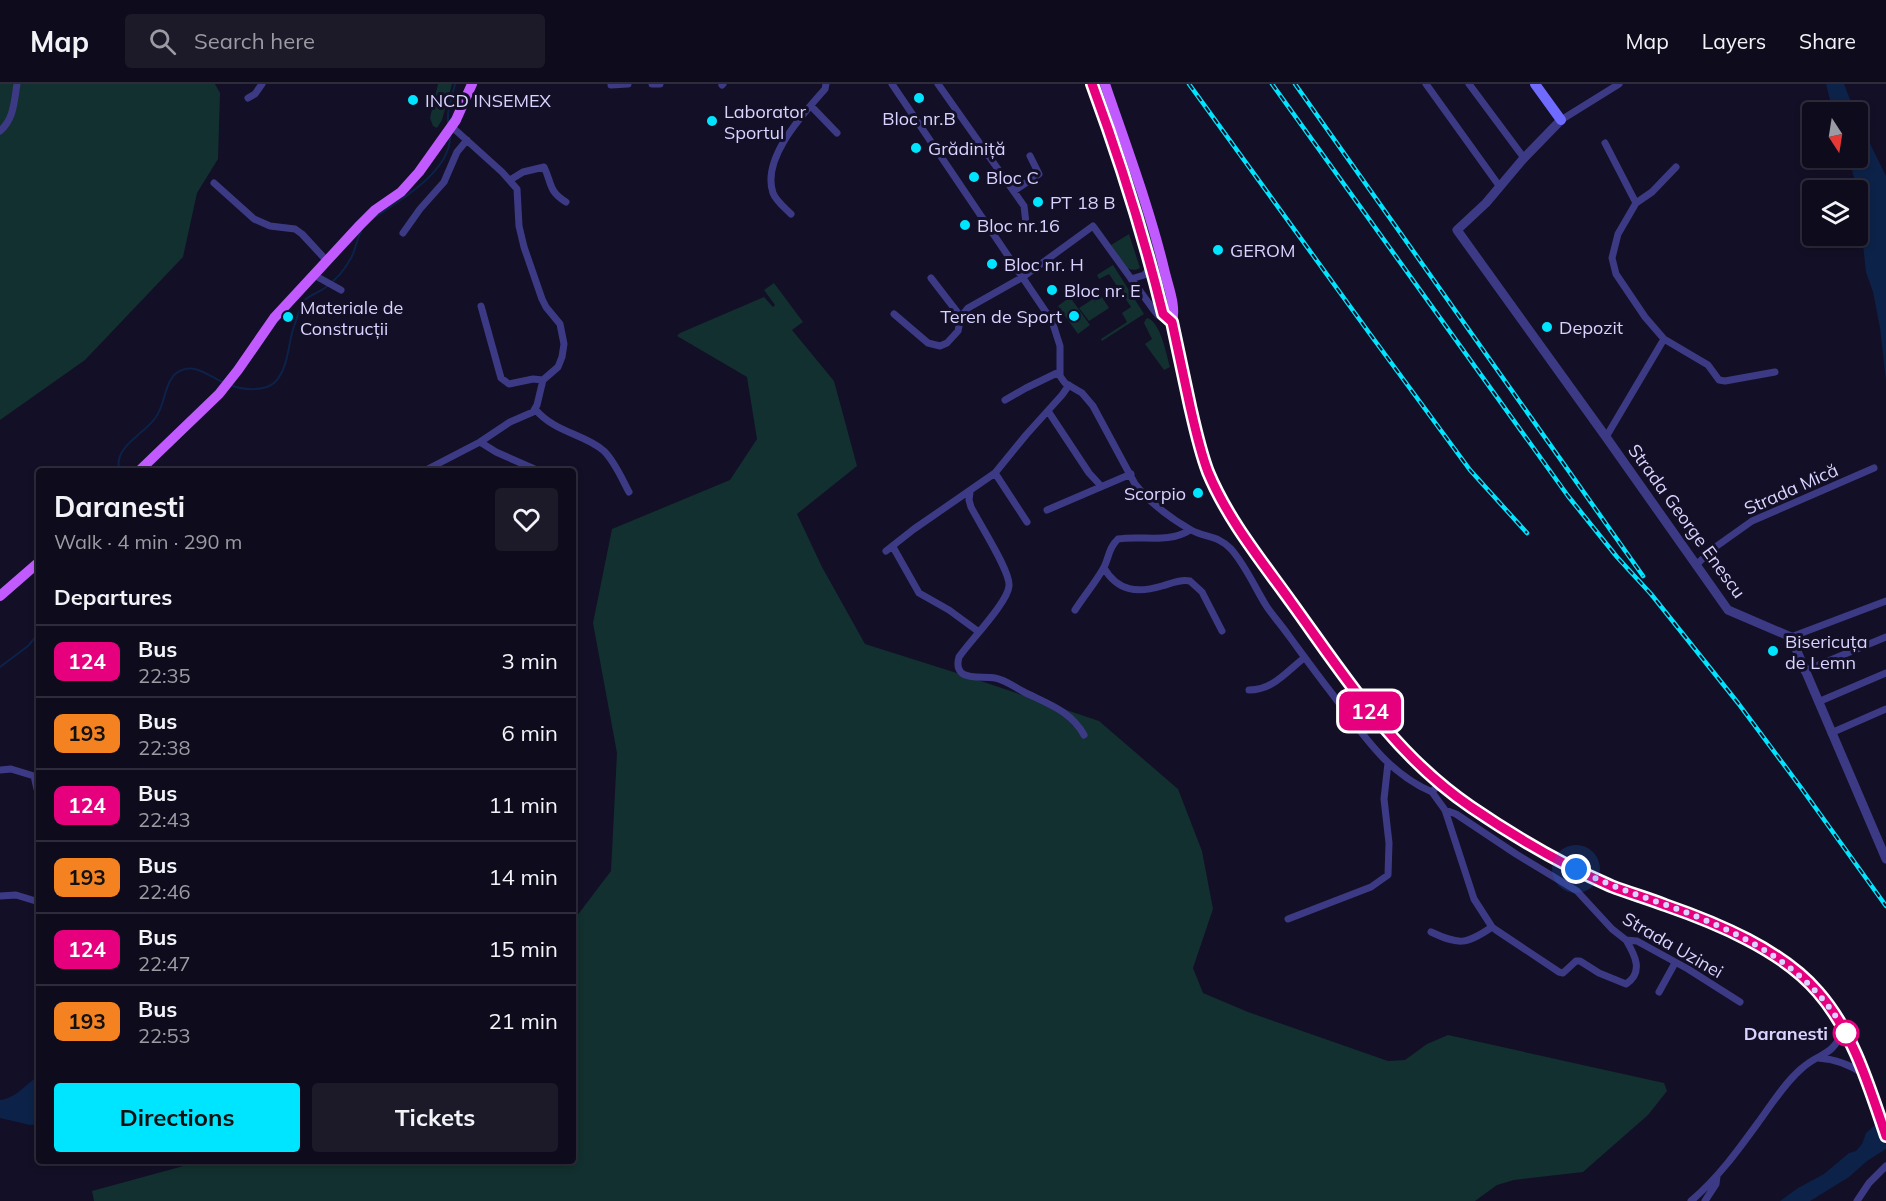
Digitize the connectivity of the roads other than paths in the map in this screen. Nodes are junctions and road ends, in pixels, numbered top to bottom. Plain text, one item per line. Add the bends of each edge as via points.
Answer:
1 (17, 84) edge
2 (262, 84) edge
3 (472, 84) edge
4 (628, 84) edge
5 (652, 84) edge
6 (660, 84) edge
7 (826, 84) edge
8 (892, 84) edge
9 (938, 84) edge
10 (1092, 84) edge
11 (1105, 84) edge
12 (1426, 84) edge
13 (1468, 84) edge
14 (1535, 84) edge
15 (1619, 84) edge
16 (611, 85) edge
17 (248, 98) dead end
18 (811, 106) junction
19 (1561, 120) junction
20 (451, 126) junction
21 (0, 131) edge
22 (837, 134) dead end
23 (467, 140) junction
24 (1605, 143) dead end
25 (1030, 156) dead end
26 (1524, 158) junction
27 (1676, 167) dead end
28 (510, 180) junction
29 (214, 183) dead end
30 (1500, 187) junction
31 (1014, 192) junction
32 (566, 202) dead end
33 (1636, 203) junction
34 (791, 214) dead end
35 (1021, 227) dead end
36 (403, 233) dead end
37 (327, 261) junction
38 (1152, 267) junction
39 (314, 275) junction
40 (1023, 277) junction
41 (932, 278) dead end
42 (1131, 279) junction
43 (338, 288) dead end
44 (481, 306) dead end
45 (894, 314) dead end
46 (961, 317) junction
47 (1172, 322) junction
48 (1664, 339) junction
49 (1059, 372) junction
50 (1775, 372) dead end
51 (543, 380) junction
52 (1069, 385) junction
53 (1005, 400) dead end
54 (536, 409) junction
55 (1048, 411) junction
56 (1606, 437) junction
57 (480, 442) junction
58 (142, 468) edge
59 (430, 468) edge
60 (532, 468) edge
61 (1874, 468) dead end
62 (995, 473) junction
63 (1131, 474) junction
64 (1101, 486) junction
65 (629, 492) dead end
66 (970, 492) junction
67 (1047, 510) dead end
68 (1027, 522) dead end
69 (1190, 530) junction
70 (893, 547) junction
71 (886, 551) dead end
72 (36, 565) edge
73 (1696, 565) junction
74 (1104, 568) junction
75 (0, 596) edge
76 (1886, 601) edge
77 (1075, 610) dead end
78 (1222, 631) dead end
79 (979, 632) junction
80 (1791, 637) junction
81 (1886, 638) edge
82 (1304, 658) junction
83 (1804, 671) junction
84 (1886, 673) edge
85 (1249, 690) dead end
86 (1818, 702) junction
87 (1886, 709) edge
88 (1831, 733) junction
89 (1084, 735) dead end
90 (1388, 763) junction
91 (0, 770) edge
92 (36, 785) edge
93 (1436, 788) junction
94 (1444, 810) junction
95 (1886, 859) edge
96 (0, 896) edge
97 (36, 901) edge
98 (1288, 919) dead end
99 (1492, 927) junction
100 (1431, 932) dead end
101 (1626, 940) junction
102 (1675, 963) junction
103 (1659, 992) dead end
104 (1740, 1002) dead end
105 (1844, 1029) junction
106 (1818, 1058) junction
107 (1863, 1071) junction
108 (1886, 1136) edge
109 (1886, 1166) edge
110 (1717, 1176) junction
111 (1691, 1201) edge
112 (1705, 1201) edge
113 (1857, 1201) edge

1 - 21 street via 11,118
2 - 17 street
3 - 20 main road
4 - 16 street
5 - 6 street
7 - 18 street
8 - 40 street
9 - 31 street
10 - 38 main road
11 - 47 main road via 1158,243 1174,311
12 - 30 street
13 - 26 street
14 - 19 main road
15 - 19 street
18 - 22 street
18 - 34 street via 774,161 774,195
19 - 26 street
20 - 23 street
20 - 37 main road via 409,183 367,217
23 - 28 street
23 - 36 street via 457,152 444,182
24 - 33 street
25 - 31 street via 1039,174
26 - 30 street
27 - 33 street
28 - 32 street via 544,167 555,194
28 - 51 street via 517,189 519,226 527,258 546,307 560,324 564,344 558,367
29 - 37 street via 254,219 270,226 295,229
30 - 56 street, Strada George Enescu via 1457,230
31 - 35 street via 1026,216
33 - 48 street via 1618,234 1612,258 1625,289
37 - 39 main road
38 - 42 street
38 - 47 main road via 1163,314
39 - 43 street
39 - 58 main road via 273,318 219,394
40 - 42 street via 1093,226
40 - 46 street via 968,308
40 - 49 street via 1056,329 1061,356
41 - 46 street
42 - 47 street via 1158,315
44 - 51 street via 501,378 509,384
45 - 46 street via 928,343 940,346 958,331
47 - 93 main road via 1203,456 1228,511 1379,723
48 - 50 street via 1708,366 1719,380
48 - 56 street
49 - 52 street
49 - 53 street
51 - 54 street
52 - 55 street
52 - 63 street via 1094,406
54 - 57 street
54 - 65 street via 546,420 603,450
55 - 62 street
55 - 64 street
56 - 73 street, Strada George Enescu
57 - 59 street
57 - 60 street
61 - 73 street, Strada Mică via 1752,521
62 - 66 street
62 - 68 street
63 - 64 street
63 - 69 street via 1150,501
64 - 67 street
66 - 70 street
66 - 79 street via 971,507 1010,584
69 - 74 street via 1166,538 1118,539 1109,550
69 - 82 street via 1214,537 1233,551
70 - 71 street
70 - 79 street via 919,593
72 - 75 main road
73 - 80 street, Strada George Enescu via 1728,610
74 - 77 street
74 - 78 street via 1114,582 1135,591 1190,581 1202,592
76 - 80 street
79 - 89 street via 959,657 957,664 962,673 1006,681 1067,714
80 - 83 street
81 - 83 street
82 - 85 street via 1270,686
82 - 90 street
83 - 86 street
84 - 86 street
86 - 88 street
87 - 88 street
88 - 95 street
90 - 93 street via 1409,780
90 - 98 street via 1384,799 1388,875 1371,887
91 - 92 street via 34,776
93 - 94 street
93 - 105 main road via 1588,875 1707,922 1777,956 1817,991
94 - 99 street via 1474,899
94 - 101 street, Strada Uzinei via 1576,891
96 - 97 street via 16,895
99 - 100 street via 1469,941 1451,942
99 - 101 street via 1559,972 1580,961 1626,984 1637,970
101 - 102 street, Strada Uzinei via 1637,941
102 - 103 street
102 - 104 street, Strada Uzinei
105 - 106 street via 1836,1046
105 - 107 main road
106 - 107 street via 1834,1059
106 - 110 street via 1790,1080
107 - 108 main road
109 - 113 street
110 - 111 street
110 - 112 street

